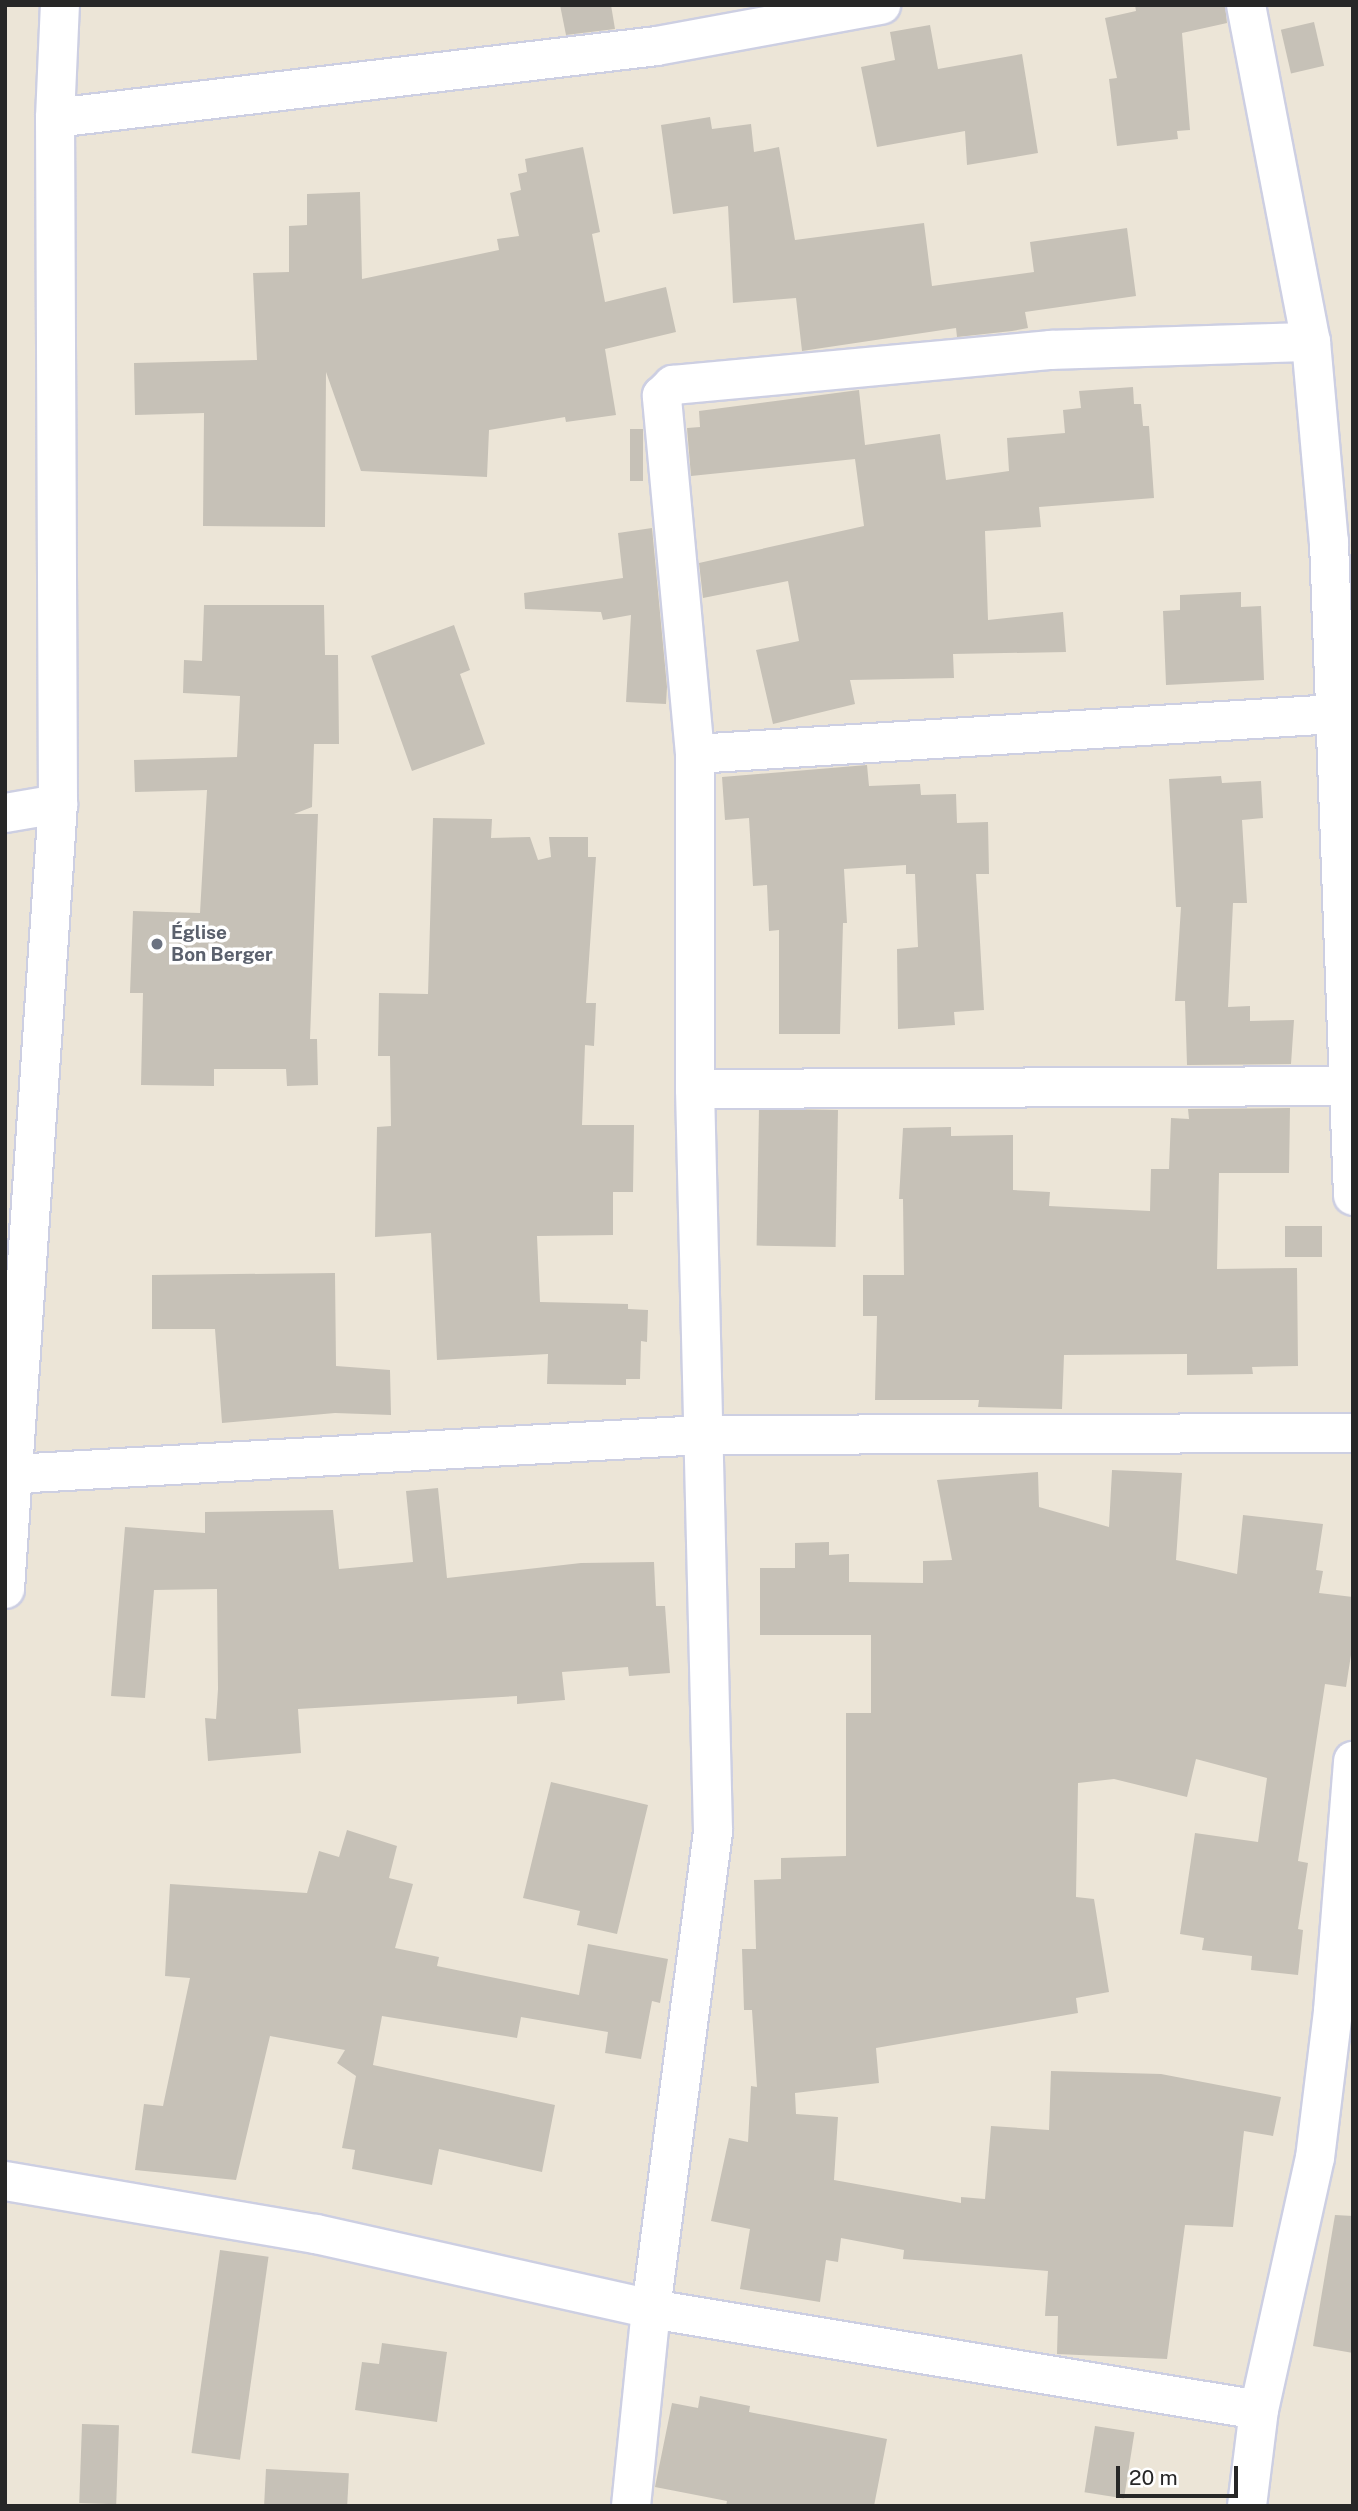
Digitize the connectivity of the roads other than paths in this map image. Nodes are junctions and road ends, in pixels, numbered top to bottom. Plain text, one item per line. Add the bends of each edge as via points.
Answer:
1 (60, 5) edge
2 (881, 5) edge
3 (1246, 5) edge
4 (55, 118) junction
5 (1311, 342) junction
6 (1334, 714) junction
7 (695, 754) junction
8 (58, 804) junction
9 (5, 813) edge
10 (1345, 1086) junction
11 (695, 1089) junction
12 (1353, 1196) edge
13 (1353, 1433) edge
14 (703, 1435) junction
15 (12, 1474) junction
16 (7, 1531) edge
17 (5, 1589) edge
18 (1353, 1760) edge
19 (5, 2181) edge
20 (651, 2309) junction
21 (1259, 2410) junction
22 (631, 2506) edge
23 (1247, 2506) edge

1 - 4 street
2 - 4 street via 657,46
3 - 5 street
4 - 8 street
5 - 6 street via 1329,542
5 - 7 street via 1051,350 667,389 662,396
6 - 7 street
6 - 10 street
7 - 11 street
8 - 9 street
8 - 15 street
10 - 11 street
10 - 12 street
11 - 14 street
13 - 14 street
14 - 15 street
14 - 20 street via 713,1831
15 - 16 street
16 - 17 street
18 - 21 street via 1339,1947 1315,2158
19 - 20 street via 316,2234
20 - 21 street
20 - 22 street
21 - 23 street

